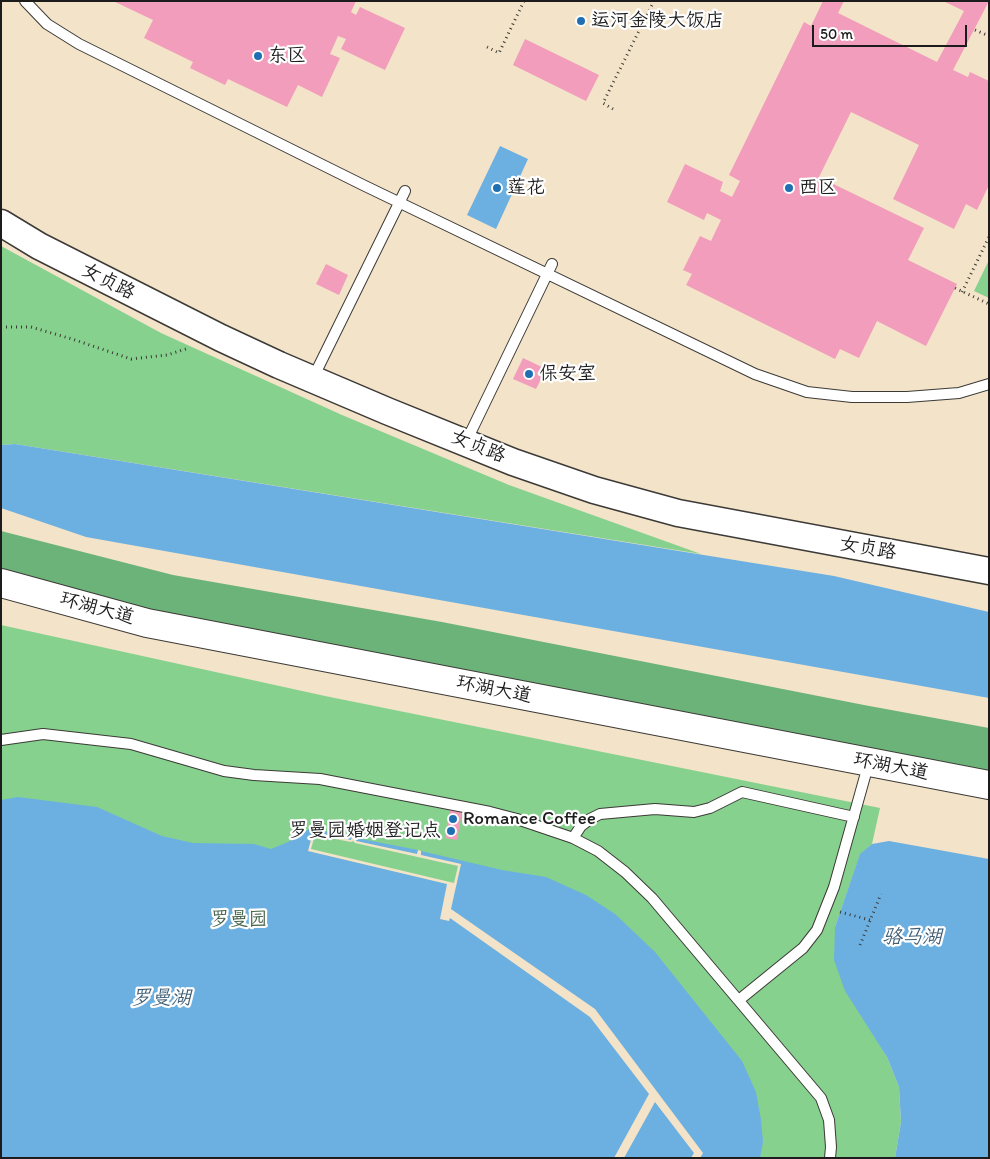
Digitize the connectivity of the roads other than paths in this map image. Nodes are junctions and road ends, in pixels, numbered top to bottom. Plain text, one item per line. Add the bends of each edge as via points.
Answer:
1 (25, 1) edge
2 (405, 190) dead end
3 (400, 202) junction
4 (1, 223) edge
5 (552, 264) dead end
6 (547, 274) junction
7 (312, 379) junction
8 (989, 384) edge
9 (465, 442) junction
10 (989, 571) edge
11 (1, 583) edge
12 (1, 740) edge
13 (869, 762) junction
14 (989, 785) edge
15 (854, 817) junction
16 (573, 838) junction
17 (739, 1000) junction
18 (830, 1158) edge

1 - 3 lane via 47,24 79,44
2 - 3 lane
3 - 6 lane
3 - 7 lane
4 - 7 street, 女贞路 via 39,246 221,338
5 - 6 lane
6 - 8 lane via 755,374 807,392 852,398 907,397 958,393
6 - 9 lane
7 - 9 street, 女贞路
9 - 10 street, 女贞路 via 594,490 678,513
11 - 13 main road, 环湖大道 via 147,623
12 - 16 lane via 43,734 131,744 224,771 320,779 490,812
13 - 14 main road, 环湖大道
13 - 15 lane
15 - 16 lane via 742,792 694,812 654,809 600,814 581,826
15 - 17 lane via 834,887 817,930 803,948
16 - 17 lane via 598,851 652,898
17 - 18 lane via 821,1098 829,1120

